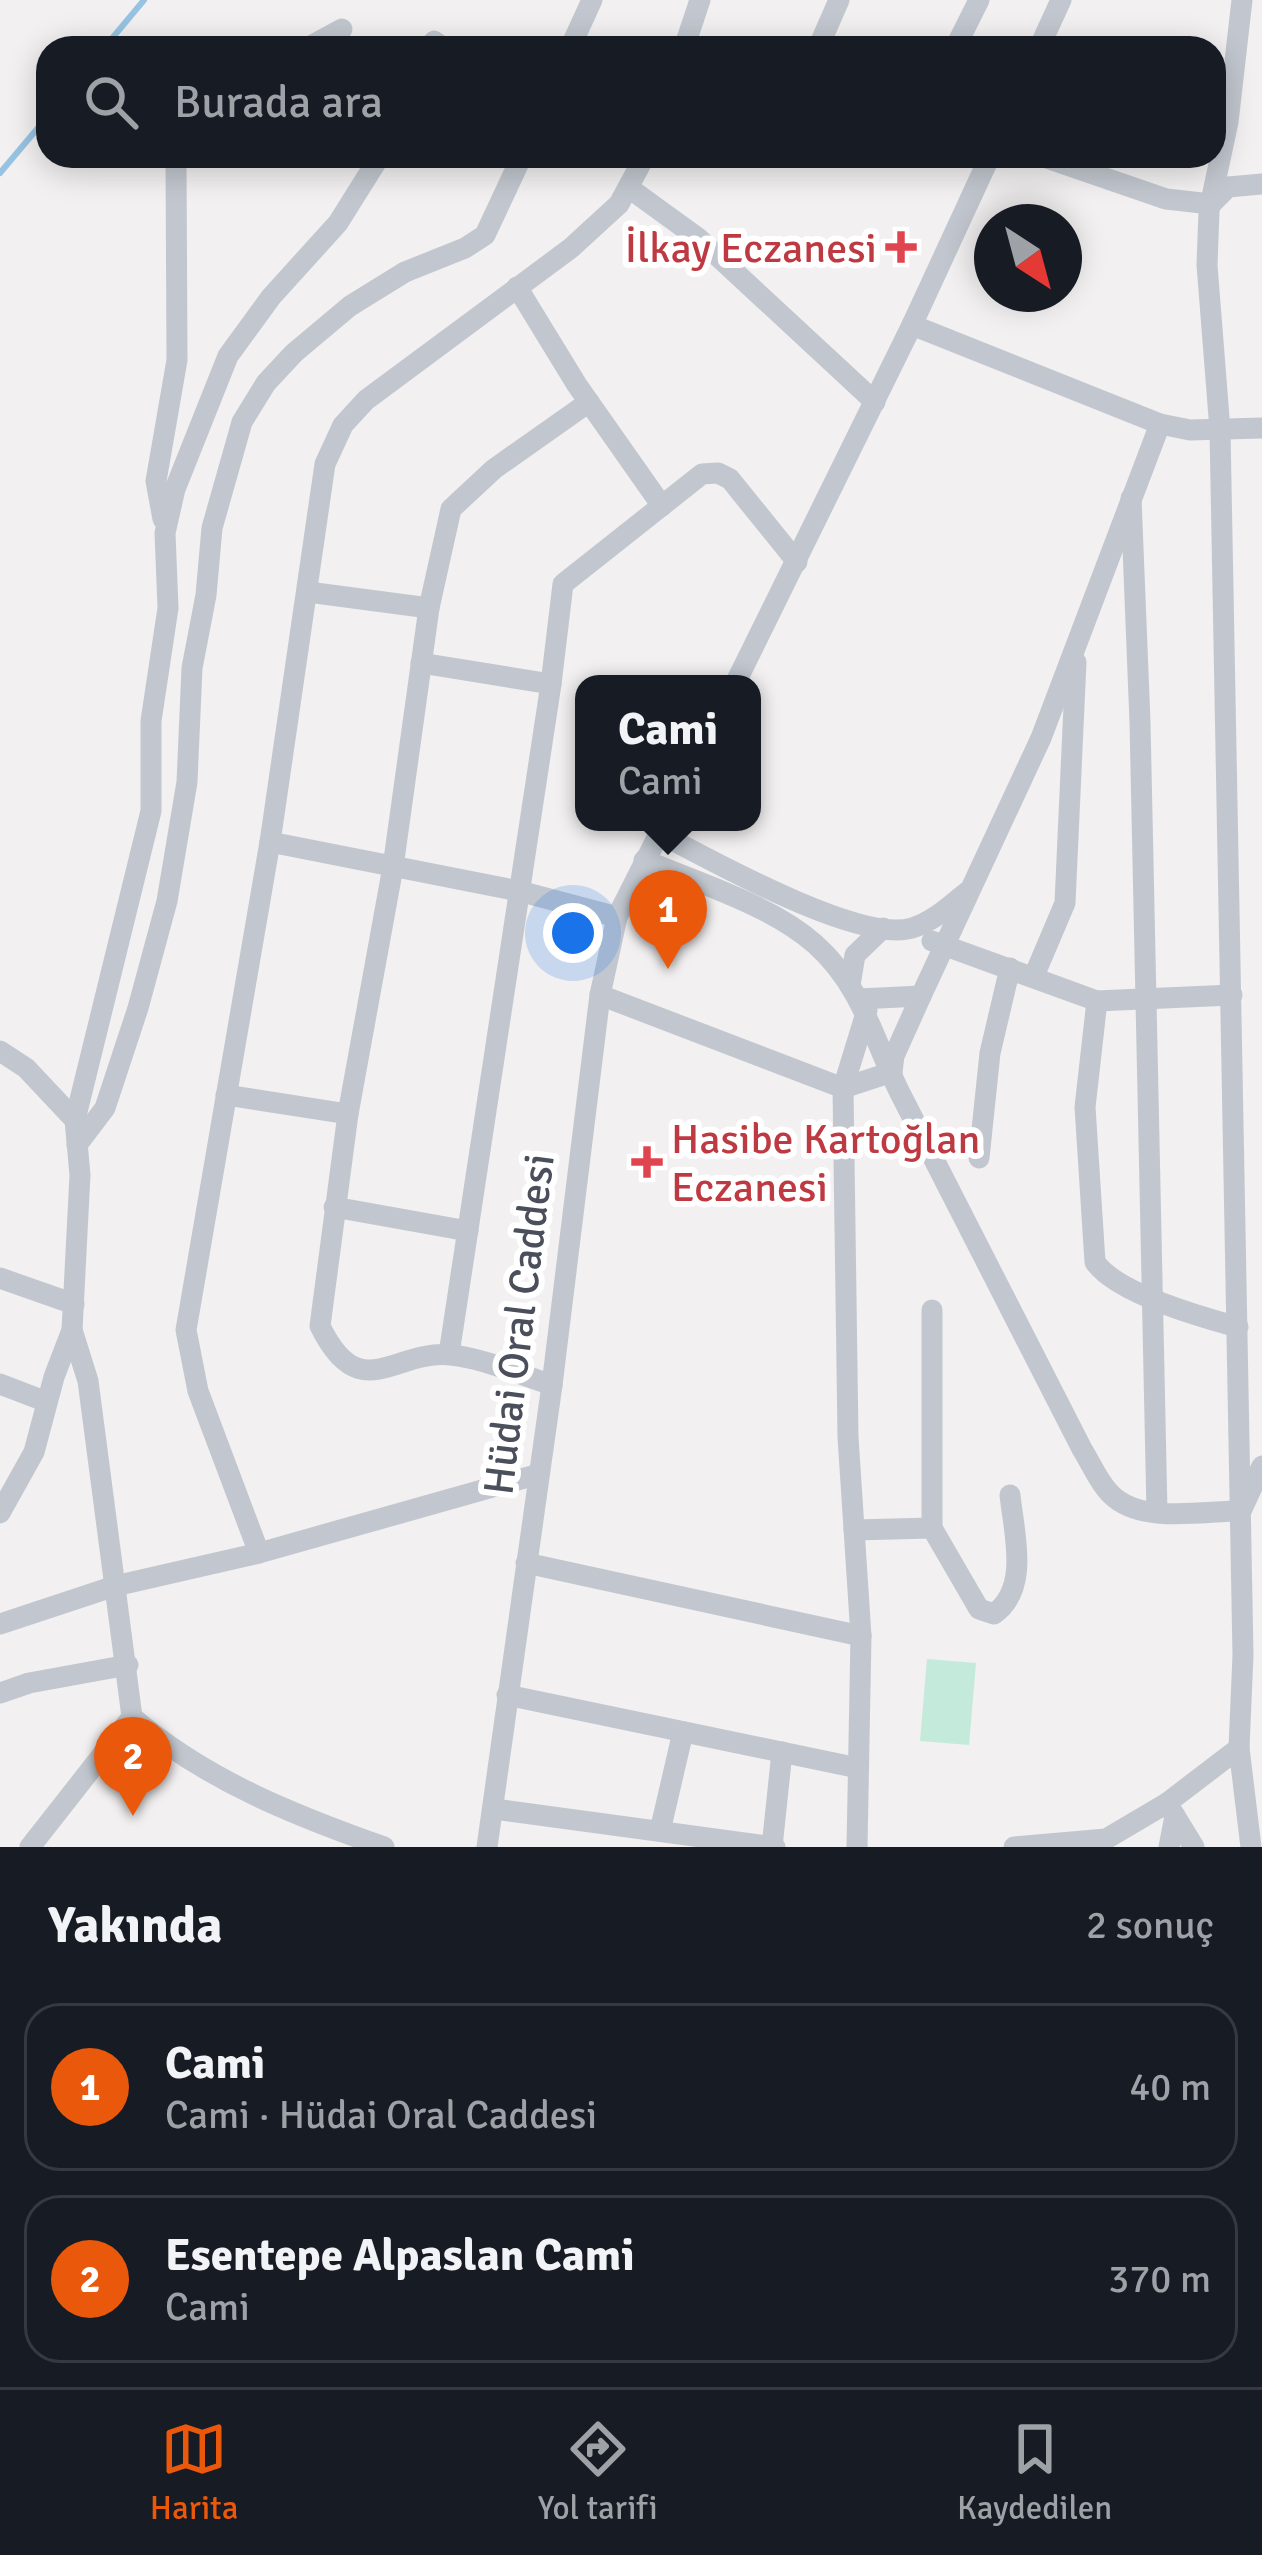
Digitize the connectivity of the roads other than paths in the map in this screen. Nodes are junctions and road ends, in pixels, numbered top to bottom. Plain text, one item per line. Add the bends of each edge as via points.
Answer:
1 (592, 0) edge
2 (700, 0) edge
3 (839, 0) edge
4 (979, 0) edge
5 (1061, 0) edge
6 (1242, 0) edge
7 (342, 29) dead end
8 (329, 36) edge
9 (576, 36) edge
10 (688, 36) edge
11 (823, 36) edge
12 (962, 36) edge
13 (1044, 36) edge
14 (1226, 132) edge
15 (176, 168) edge
16 (372, 168) edge
17 (516, 168) edge
18 (639, 168) edge
19 (984, 168) edge
20 (1075, 168) edge
21 (1218, 168) edge
22 (1262, 184) edge
23 (629, 188) junction
24 (1211, 204) junction
25 (517, 287) junction
26 (912, 325) junction
27 (589, 402) junction
28 (875, 402) junction
29 (1160, 424) junction
30 (1220, 430) junction
31 (1258, 430) edge
32 (1131, 498) junction
33 (662, 506) junction
34 (165, 533) junction
35 (797, 562) junction
36 (308, 592) junction
37 (429, 608) junction
38 (1076, 644) junction
39 (422, 663) junction
40 (740, 675) edge
41 (551, 684) junction
42 (660, 831) edge
43 (667, 831) edge
44 (270, 842) junction
45 (644, 860) junction
46 (393, 866) junction
47 (972, 888) junction
48 (519, 891) junction
49 (617, 917) junction
50 (883, 928) junction
51 (907, 930) junction
52 (944, 947) junction
53 (1010, 968) junction
54 (1034, 976) junction
55 (600, 995) junction
56 (1232, 995) junction
57 (921, 996) junction
58 (858, 998) junction
59 (1097, 1001) junction
60 (1146, 1001) junction
61 (0, 1051) edge
62 (892, 1072) junction
63 (843, 1088) junction
64 (226, 1095) junction
65 (348, 1114) junction
66 (75, 1120) junction
67 (77, 1144) junction
68 (979, 1158) dead end
69 (334, 1207) junction
70 (468, 1231) junction
71 (0, 1278) edge
72 (1152, 1295) junction
73 (74, 1304) junction
74 (932, 1310) dead end
75 (1238, 1327) junction
76 (72, 1330) junction
77 (449, 1354) junction
78 (0, 1384) edge
79 (552, 1385) junction
80 (47, 1402) junction
81 (1262, 1466) edge
82 (539, 1474) junction
83 (1010, 1495) dead end
84 (1241, 1511) junction
85 (0, 1512) edge
86 (1157, 1512) junction
87 (932, 1528) junction
88 (854, 1530) junction
89 (259, 1553) junction
90 (526, 1562) junction
91 (115, 1586) junction
92 (0, 1624) edge
93 (861, 1636) junction
94 (128, 1665) junction
95 (0, 1693) edge
96 (507, 1695) junction
97 (132, 1718) junction
98 (683, 1732) junction
99 (1239, 1748) junction
100 (782, 1752) junction
101 (859, 1768) junction
102 (1171, 1809) junction
103 (494, 1810) junction
104 (660, 1832) junction
105 (340, 1839) edge
106 (1096, 1844) edge
107 (30, 1847) edge
108 (384, 1847) edge
109 (487, 1847) edge
110 (773, 1847) edge
111 (857, 1847) edge
112 (1014, 1847) edge
113 (1028, 1847) edge
114 (1169, 1847) edge
115 (1194, 1847) edge
116 (1251, 1847) edge

1 - 9 street
2 - 10 street
3 - 11 street
4 - 12 street
5 - 13 street
6 - 14 street
7 - 8 street
15 - 34 street via 177,360 156,481
16 - 34 street via 338,223 228,356
17 - 67 street via 484,235 350,306 266,383 242,422 212,528 192,668 188,782 167,901 105,1108
18 - 23 street
19 - 26 street
20 - 24 street via 1166,200
21 - 24 street
22 - 24 street via 1228,187
23 - 25 street via 572,248
23 - 28 street via 698,238
24 - 30 street via 1207,265
25 - 27 street
25 - 36 street via 343,425 325,464
26 - 28 street
26 - 29 street
27 - 33 street
27 - 37 street via 451,509
28 - 35 street
29 - 30 street
29 - 32 street
30 - 31 street
30 - 56 street
32 - 38 street
32 - 60 street
33 - 35 street via 702,475 718,473
33 - 41 street via 563,584
34 - 66 street via 168,608 151,721 151,811
35 - 40 street
36 - 37 street
36 - 44 street
37 - 39 street
38 - 47 street
38 - 54 street via 1066,903
39 - 41 street
39 - 46 street
41 - 48 street
42 - 45 street, Hüdai Oral Caddesi
43 - 50 street via 764,886
44 - 46 street
44 - 64 street
45 - 49 street, Hüdai Oral Caddesi
45 - 58 street via 745,902 813,942
46 - 48 street
46 - 65 street
47 - 51 street
47 - 52 street
48 - 49 street
48 - 70 street
49 - 55 street, Hüdai Oral Caddesi
50 - 51 street
50 - 58 street via 855,955
51 - 52 street
52 - 53 street
52 - 57 street
53 - 54 street
53 - 68 street via 990,1053
54 - 59 street
55 - 63 street
55 - 79 street, Hüdai Oral Caddesi
56 - 60 street
56 - 75 street
57 - 58 street
57 - 62 street
58 - 62 street
58 - 63 street
59 - 60 street
59 - 72 street via 1085,1107 1095,1262
60 - 72 street
61 - 66 street
62 - 63 street
62 - 86 street via 1082,1449 1111,1496
63 - 88 street
64 - 65 street
64 - 89 street via 186,1330 198,1391
65 - 69 street
66 - 67 street
67 - 73 street
69 - 70 street
69 - 77 street via 320,1326 329,1345 369,1371
70 - 77 street
71 - 73 street
72 - 75 street via 1180,1312
72 - 86 street
73 - 76 street
74 - 87 street
75 - 84 street
76 - 80 street
76 - 91 street via 88,1381
77 - 79 street
78 - 80 street
79 - 82 street, Hüdai Oral Caddesi
80 - 85 street via 34,1452
81 - 84 street
82 - 89 street
82 - 90 street, Hüdai Oral Caddesi
83 - 87 street via 1017,1573 1010,1603 994,1614 979,1609
84 - 86 street
84 - 99 street
87 - 88 street
88 - 93 street
89 - 91 street
90 - 93 street
90 - 96 street, Hüdai Oral Caddesi
91 - 92 street
91 - 94 street
93 - 101 street
94 - 95 street
94 - 97 street
96 - 98 street
96 - 103 street, Hüdai Oral Caddesi
97 - 105 street via 212,1776
97 - 107 street
98 - 100 street
98 - 104 street
99 - 102 street
99 - 116 street
100 - 101 street
100 - 110 street
101 - 111 street
102 - 106 street
102 - 114 street
102 - 115 street
103 - 104 street
103 - 109 street, Hüdai Oral Caddesi
104 - 110 street
105 - 108 street
106 - 113 street
112 - 113 street

